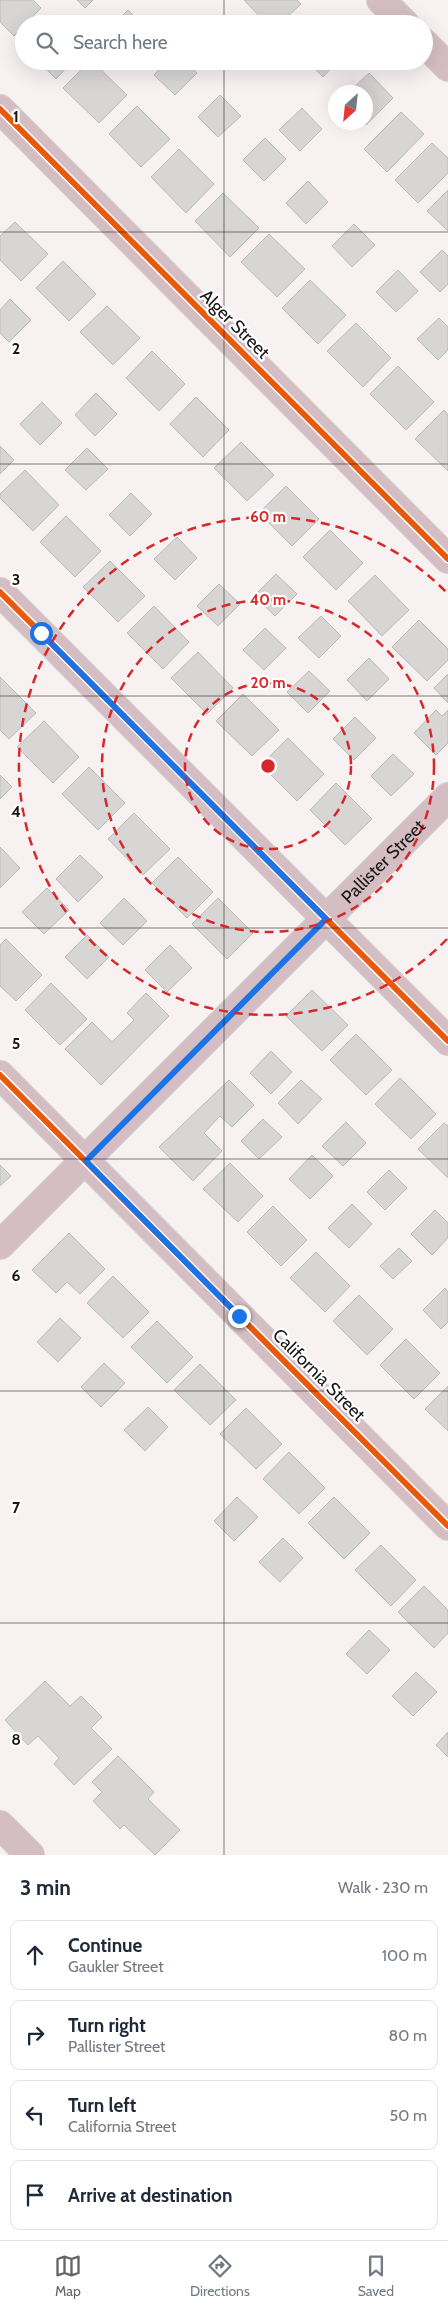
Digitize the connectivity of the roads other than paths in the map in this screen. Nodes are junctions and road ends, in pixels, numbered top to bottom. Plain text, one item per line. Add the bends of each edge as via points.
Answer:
1 (381, 0) edge
2 (396, 15) edge
3 (433, 53) edge
4 (448, 67) edge
5 (0, 109) edge
6 (448, 559) edge
7 (0, 592) edge
8 (448, 797) edge
9 (326, 919) junction
10 (448, 1041) edge
11 (0, 1075) edge
12 (86, 1161) junction
13 (0, 1245) edge
14 (448, 1526) edge
15 (0, 1825) edge
16 (30, 1855) edge

1 - 2 street
3 - 4 street
5 - 6 street, Alger Street
7 - 9 street
8 - 9 street, Pallister Street
9 - 10 street
9 - 12 street, Pallister Street
11 - 12 street, California Street
12 - 13 street, Pallister Street
12 - 14 street, California Street
15 - 16 street

